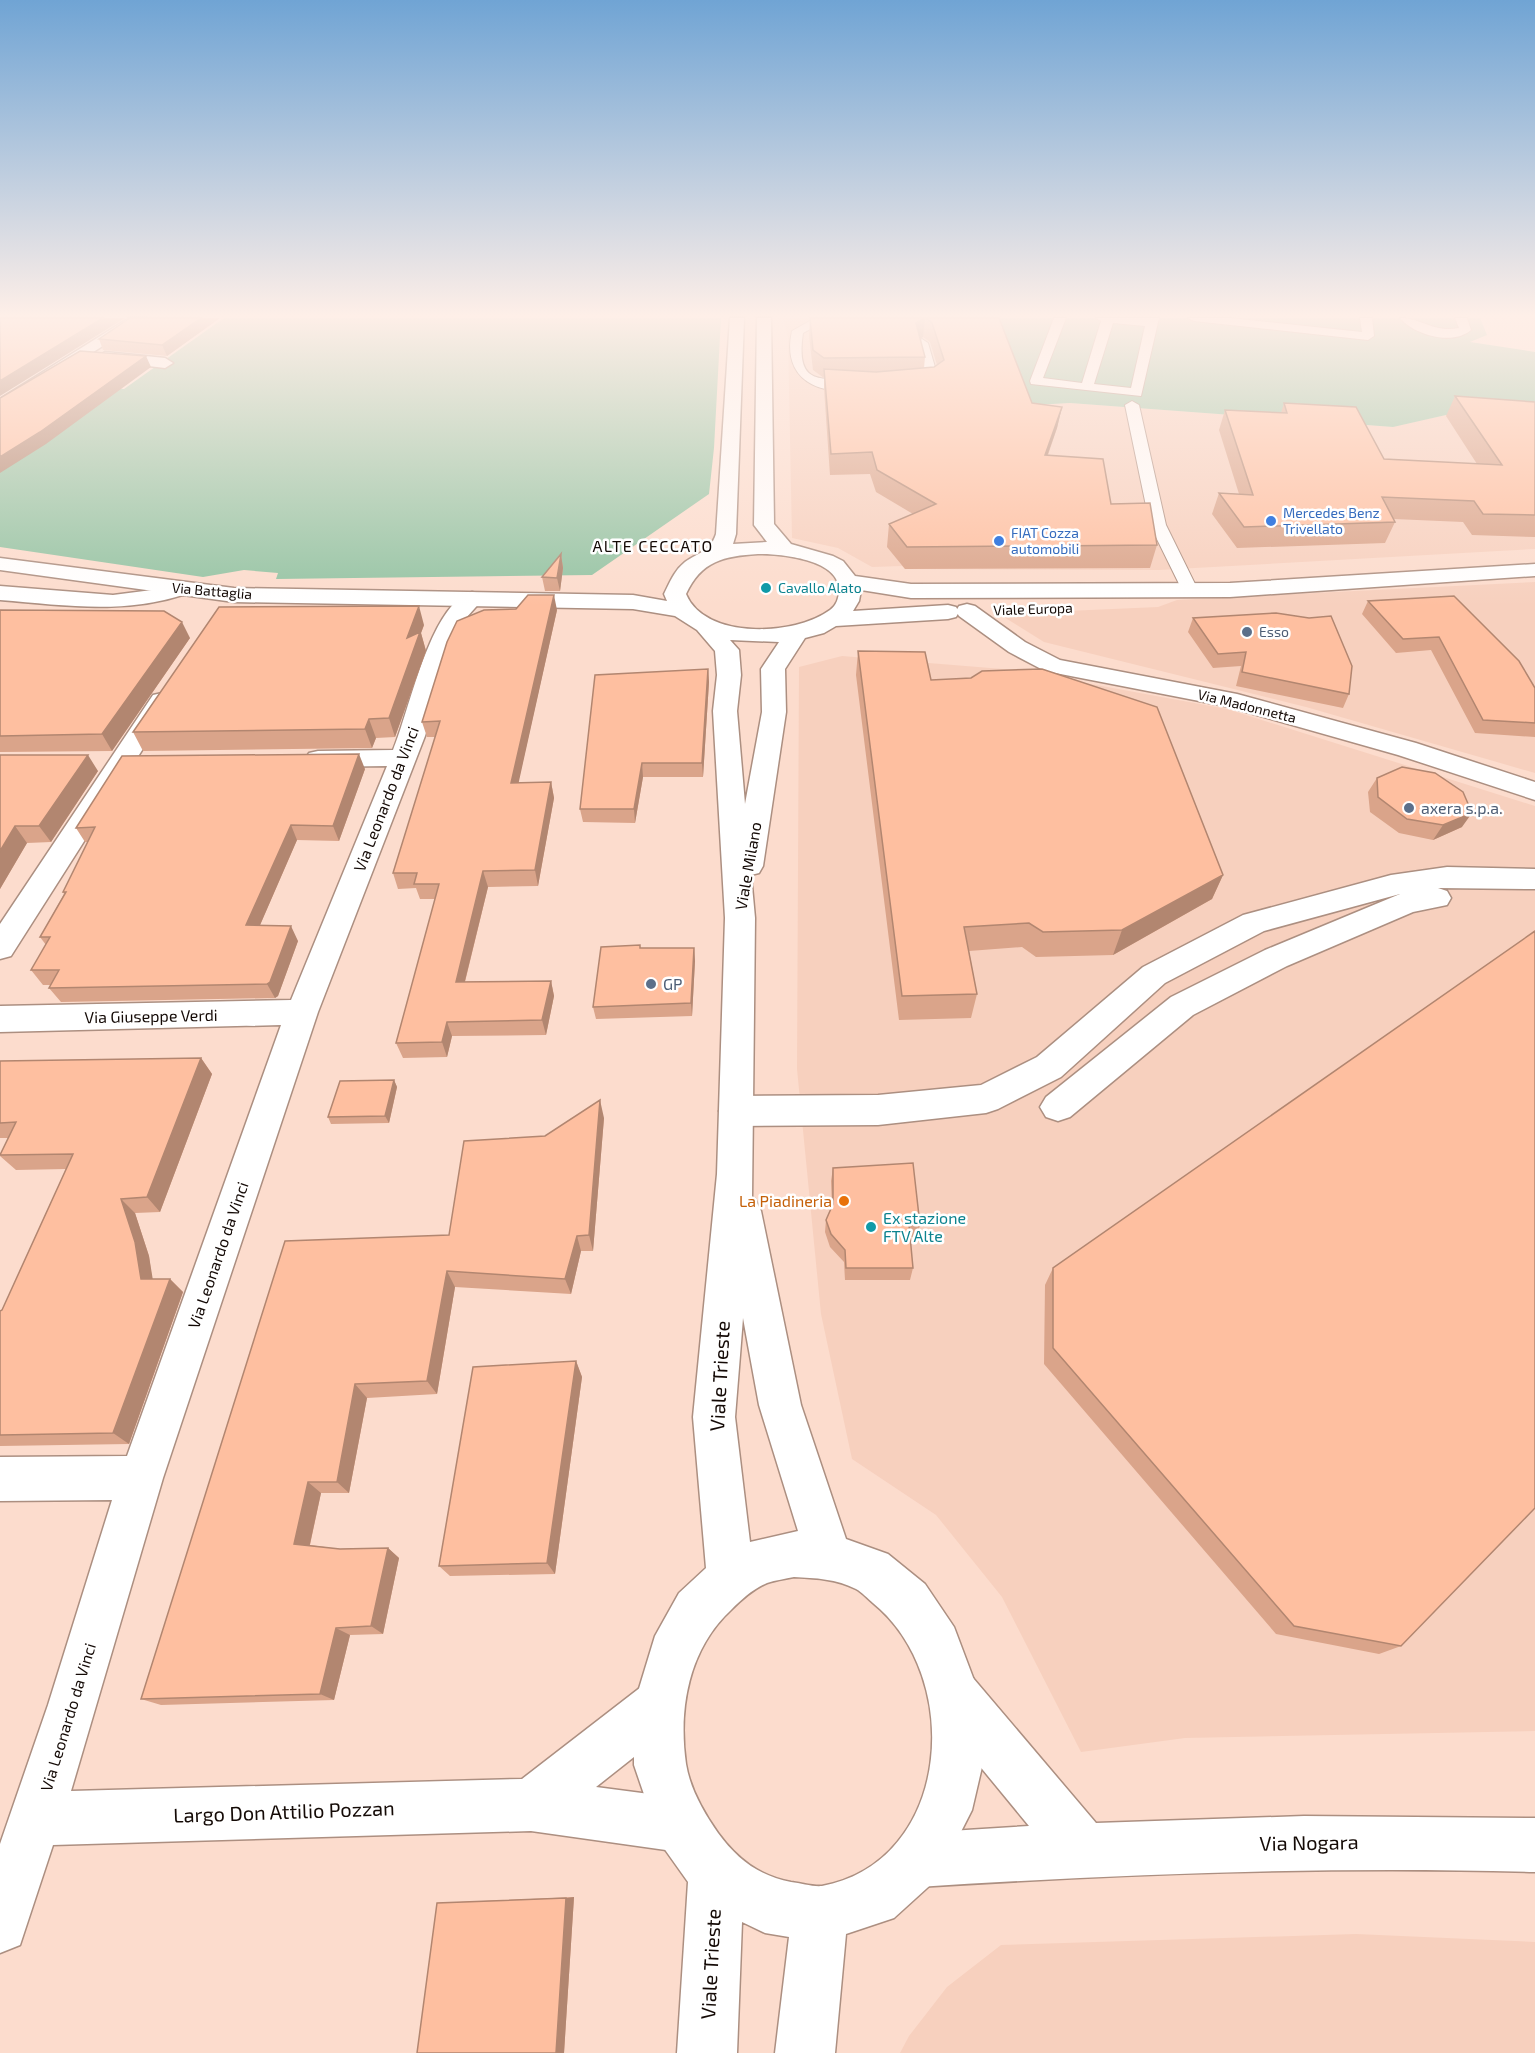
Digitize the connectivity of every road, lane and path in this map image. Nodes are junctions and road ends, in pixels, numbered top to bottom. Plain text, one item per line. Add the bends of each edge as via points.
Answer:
1 (732, 414) edge
2 (764, 414) edge
3 (1134, 414) edge
4 (784, 549) junction
5 (712, 557) junction
6 (0, 564) edge
7 (1535, 570) edge
8 (682, 578) junction
9 (848, 581) junction
10 (178, 589) junction
11 (1190, 590) junction
12 (1230, 590) junction
13 (0, 593) edge
14 (426, 598) junction
15 (472, 599) junction
16 (967, 611) junction
17 (695, 619) junction
18 (834, 619) junction
19 (796, 634) junction
20 (174, 683) edge
21 (403, 758) junction
22 (297, 760) edge
23 (156, 761) edge
24 (87, 762) dead end
25 (120, 762) junction
26 (1535, 791) edge
27 (1535, 880) edge
28 (740, 918) junction
29 (0, 948) edge
30 (302, 1012) junction
31 (0, 1019) edge
32 (1058, 1107) dead end
33 (737, 1111) junction
34 (735, 1174) junction
35 (141, 1478) junction
36 (0, 1479) edge
37 (829, 1556) junction
38 (730, 1578) junction
39 (955, 1696) junction
40 (659, 1705) junction
41 (531, 1804) junction
42 (36, 1819) junction
43 (680, 1825) junction
44 (1535, 1845) edge
45 (1083, 1849) junction
46 (918, 1860) junction
47 (716, 1875) junction
48 (820, 1914) junction
49 (0, 1925) edge
50 (707, 2053) edge
51 (805, 2053) edge

1 - 5 main road via 726,534
2 - 4 main road via 764,525
3 - 11 lane via 1158,525
4 - 5 main road via 739,550
4 - 9 main road via 824,560
5 - 8 main road
6 - 10 main road, Via Battaglia
7 - 12 main road, Viale Europa
8 - 14 main road, Via Battaglia via 624,594
8 - 17 main road via 677,594
9 - 11 main road, Viale Europa via 911,591
9 - 18 main road via 849,600
10 - 13 main road via 134,602
10 - 14 main road, Via Battaglia via 228,604
11 - 12 main road, Viale Europa
12 - 16 main road, Viale Europa via 1160,605
14 - 15 main road, Via Battaglia
15 - 17 main road, Via Battaglia via 633,602
15 - 21 main road, Via Leonardo da Vinci via 456,615 437,656
16 - 18 main road, Viale Europa
16 - 26 main road, Via Madonnetta via 1017,647 1053,666 1228,699 1407,749
17 - 19 main road via 748,637
17 - 28 main road, Viale Milano via 727,650 725,711
18 - 19 main road
19 - 28 main road, Viale Milano via 773,669 774,712
20 - 25 main road
21 - 22 main road
21 - 30 main road, Via Leonardo da Vinci
23 - 25 main road
24 - 25 main road
25 - 29 main road
27 - 32 main road via 1408,902 1276,958 1182,1006
27 - 33 main road via 1447,877 1402,883 1254,923 1154,975 1049,1067 986,1099 878,1110
28 - 33 main road, Viale Trieste
30 - 31 main road, Via Giuseppe Verdi
30 - 35 main road, Via Leonardo da Vinci
33 - 34 main road, Viale Trieste
34 - 37 main road, Viale Trieste via 780,1405
34 - 38 main road, Viale Trieste via 714,1417
35 - 36 main road
35 - 42 main road, Via Leonardo da Vinci
37 - 38 main road, Viale Trieste via 794,1554 761,1561
37 - 39 main road, Viale Trieste via 871,1571 908,1601 937,1644
38 - 40 main road, Viale Trieste via 696,1610 672,1653
39 - 45 main road
39 - 46 main road, Viale Trieste via 959,1754 946,1810
40 - 41 main road
40 - 43 main road, Viale Trieste via 660,1765
41 - 42 main road, Largo Don Attilio Pozzan
41 - 43 main road, Largo Don Attilio Pozzan
42 - 49 main road, Via Leonardo da Vinci
43 - 47 main road, Viale Trieste
44 - 45 main road, Via Nogara via 1407,1840
45 - 46 main road, Via Nogara
46 - 48 main road, Viale Trieste via 874,1898
47 - 48 main road, Viale Trieste via 765,1905
47 - 50 main road, Viale Trieste
48 - 51 main road

